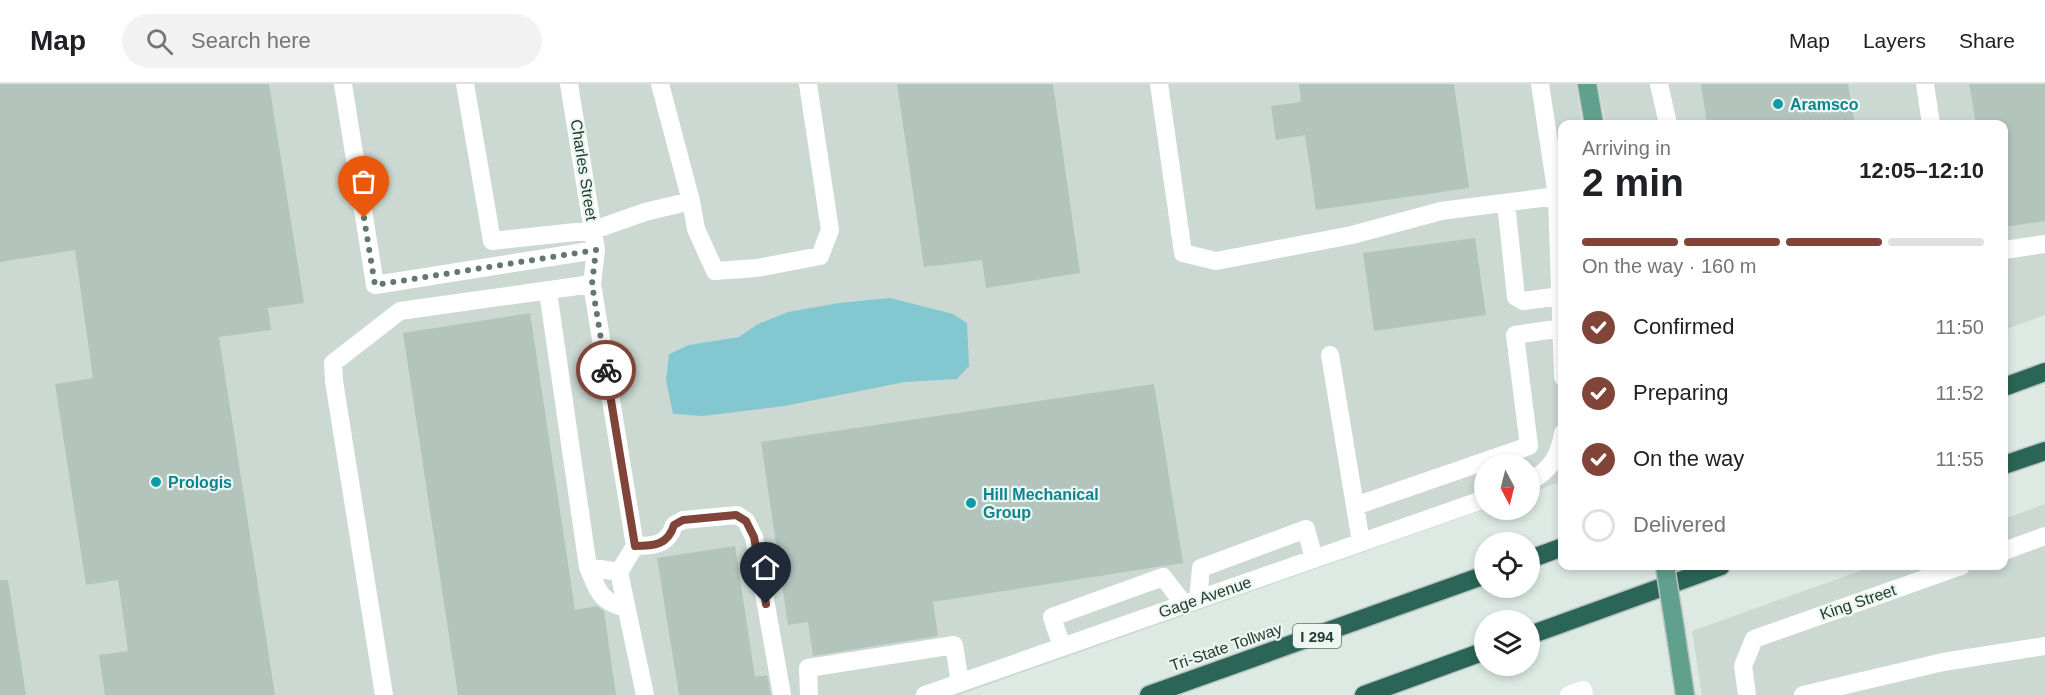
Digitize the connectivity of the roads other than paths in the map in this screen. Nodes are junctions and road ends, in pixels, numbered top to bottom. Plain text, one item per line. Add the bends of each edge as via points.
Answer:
1 (343, 84) edge
2 (465, 84) edge
3 (569, 84) edge
4 (660, 84) edge
5 (808, 84) edge
6 (1159, 84) edge
7 (1540, 84) edge
8 (1587, 84) edge
9 (1659, 84) edge
10 (1925, 84) edge
11 (1593, 120) edge
12 (1667, 120) edge
13 (1930, 120) edge
14 (1557, 196) junction
15 (691, 201) junction
16 (1506, 203) junction
17 (1558, 229) edge
18 (594, 230) junction
19 (2045, 244) edge
20 (2008, 249) edge
21 (596, 250) junction
22 (592, 284) junction
23 (548, 292) junction
24 (1558, 296) edge
25 (1558, 329) edge
26 (1330, 355) dead end
27 (2045, 372) edge
28 (2008, 386) edge
29 (2045, 451) edge
30 (1558, 452) edge
31 (2008, 464) edge
32 (1540, 475) edge
33 (1474, 503) edge
34 (1355, 506) junction
35 (2045, 536) edge
36 (1361, 542) junction
37 (635, 546) junction
38 (1558, 549) edge
39 (2008, 549) edge
40 (1540, 555) edge
41 (1314, 559) junction
42 (588, 567) junction
43 (1666, 570) edge
44 (1710, 570) edge
45 (1950, 570) edge
46 (619, 572) junction
47 (1474, 579) edge
48 (1191, 602) junction
49 (626, 608) junction
50 (1540, 631) edge
51 (1062, 646) junction
52 (2045, 646) edge
53 (1474, 655) edge
54 (960, 683) junction
55 (384, 695) edge
56 (645, 695) edge
57 (782, 695) edge
58 (809, 695) edge
59 (925, 695) edge
60 (1149, 695) edge
61 (1364, 695) edge
62 (1685, 695) edge
63 (1748, 695) edge
64 (1805, 695) edge

1 - 21 street via 375,285
2 - 18 street via 492,241
3 - 18 street, Charles Street
4 - 15 street
5 - 15 street via 830,230 820,256 758,268 715,271 696,229
6 - 16 street via 1183,253 1216,261 1352,235 1442,211
7 - 14 street
8 - 11 main road
9 - 12 street
10 - 13 street
14 - 16 street
14 - 17 street
15 - 18 street
16 - 24 street via 1516,297 1522,301
18 - 21 street, Charles Street
19 - 20 street
21 - 22 street, Charles Street
22 - 23 street
22 - 37 street, Charles Street
23 - 42 street
23 - 55 street via 400,311 333,363
25 - 34 street via 1515,335 1529,446
26 - 34 street
27 - 28 highway
29 - 31 highway
30 - 32 street via 1549,469
33 - 36 street, Gage Avenue
34 - 36 street
35 - 39 street
36 - 41 street, Gage Avenue
37 - 46 street
37 - 57 street via 663,542 670,537 674,525 683,520 736,515 746,521 754,537
38 - 40 highway
41 - 48 street, Gage Avenue
41 - 48 street via 1306,529 1201,568
42 - 46 street
42 - 49 street via 604,600
43 - 62 main road, bridge
44 - 50 highway
45 - 63 street, King Street via 1754,639 1743,666
46 - 49 street
47 - 60 highway, Tri-State Tollway / I 294
48 - 51 street, Gage Avenue
48 - 51 street via 1163,578 1052,617
49 - 56 street
51 - 54 street, Gage Avenue
52 - 64 street via 1943,662
53 - 61 highway
54 - 58 street via 954,645 808,668
54 - 59 street, Gage Avenue

